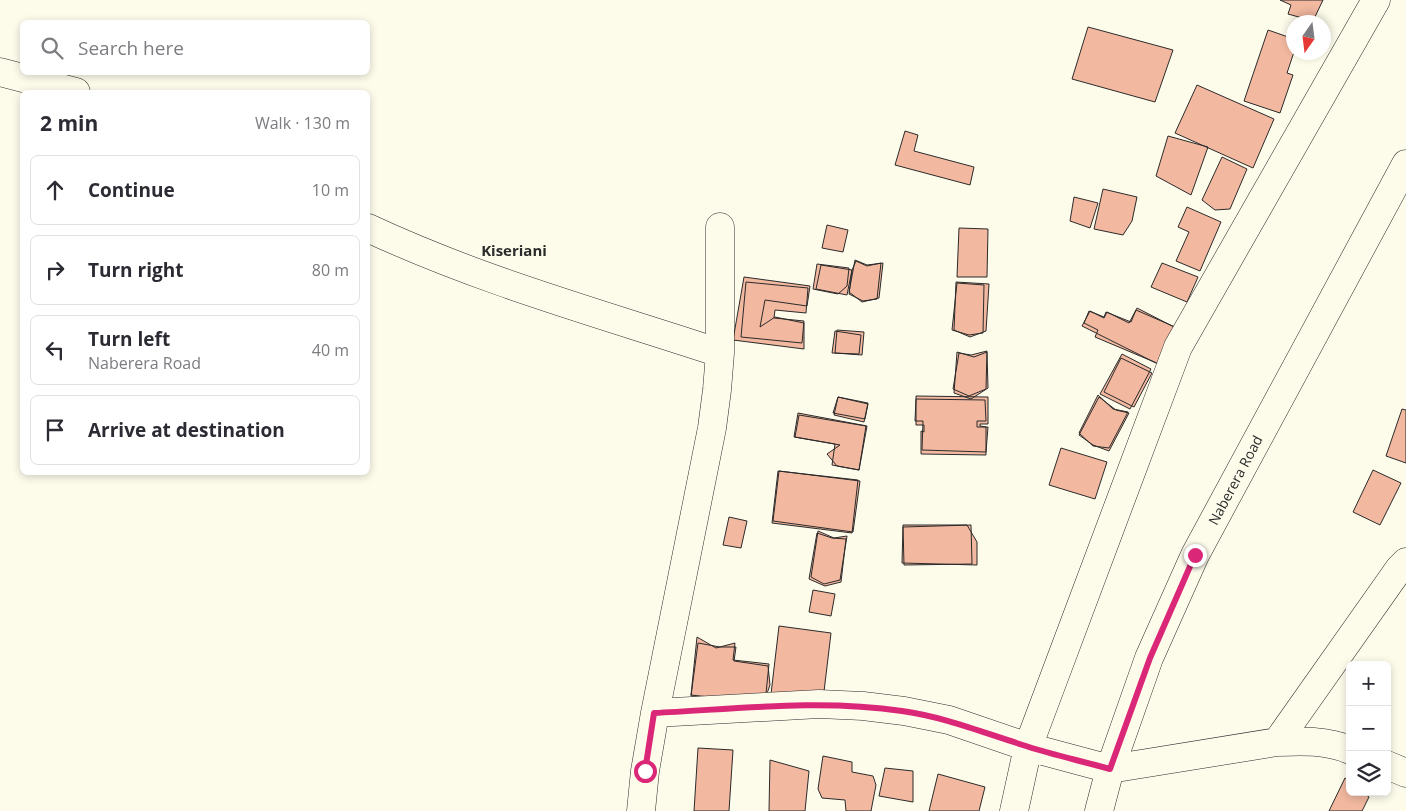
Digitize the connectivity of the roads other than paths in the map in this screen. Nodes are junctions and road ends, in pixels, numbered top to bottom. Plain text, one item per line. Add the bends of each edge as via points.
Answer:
1 (1376, 0) edge
2 (0, 72) edge
3 (68, 90) edge
4 (1406, 164) edge
5 (720, 227) dead end
6 (370, 229) edge
7 (720, 353) junction
8 (1406, 562) edge
9 (654, 713) junction
10 (1277, 742) junction
11 (1028, 747) junction
12 (1346, 749) edge
13 (1391, 767) edge
14 (1110, 769) junction
15 (1406, 773) edge
16 (641, 811) edge
17 (1014, 811) edge
18 (1100, 811) edge

1 - 11 street via 1178,347
2 - 3 street
4 - 14 street, Naberera Road via 1195,555 1150,658
5 - 7 street
6 - 7 street via 479,275
7 - 9 street via 712,428
8 - 10 street
9 - 11 street via 819,704 863,706 949,720
9 - 16 street
10 - 12 street via 1317,742
10 - 14 street
11 - 14 street
11 - 17 street
13 - 15 street
14 - 18 street, Naberera Road

